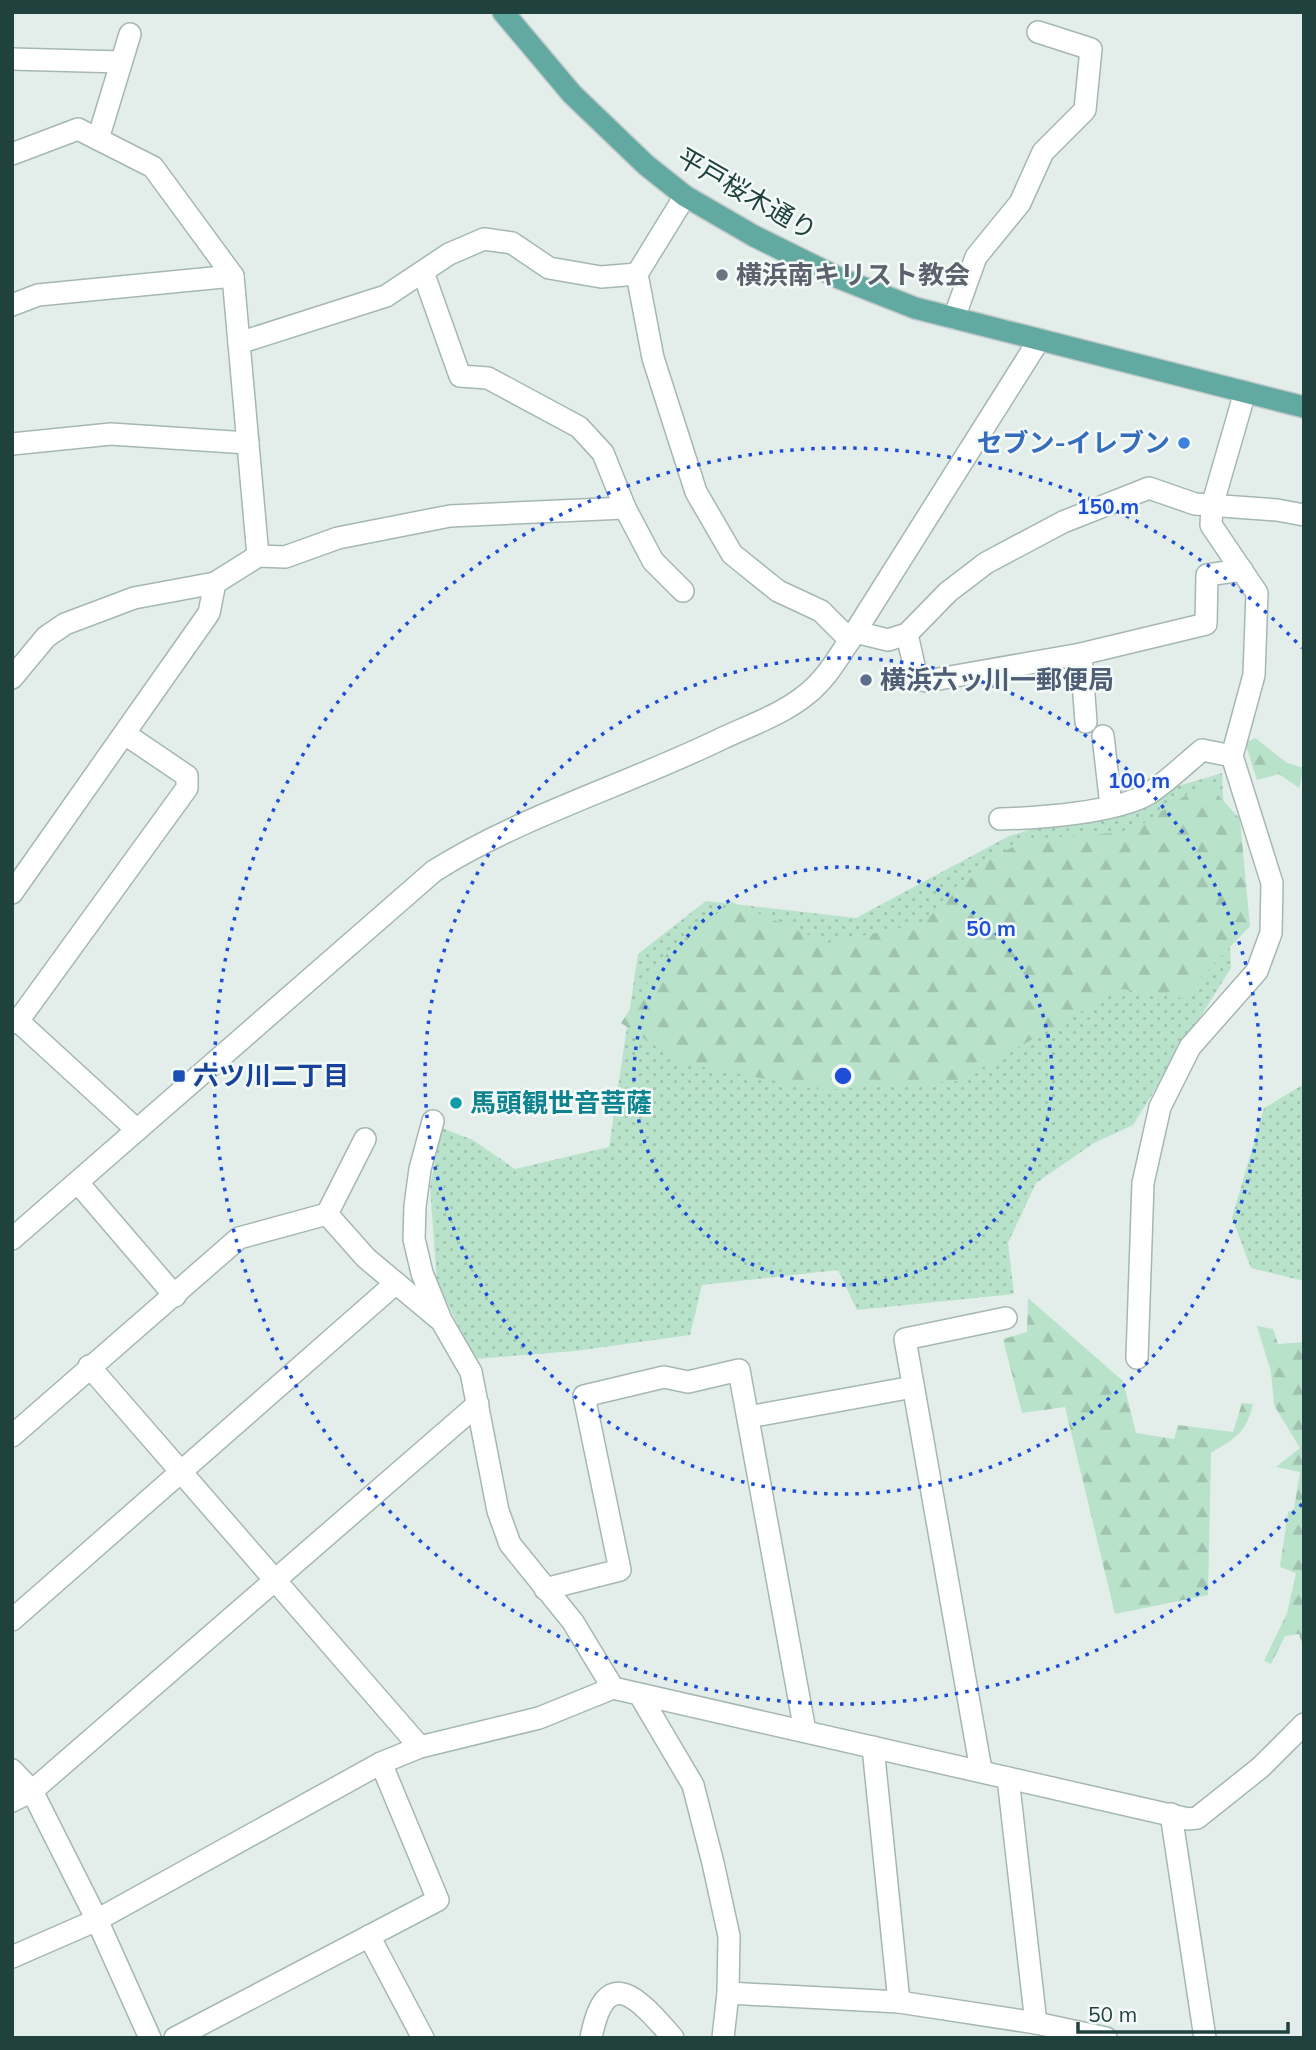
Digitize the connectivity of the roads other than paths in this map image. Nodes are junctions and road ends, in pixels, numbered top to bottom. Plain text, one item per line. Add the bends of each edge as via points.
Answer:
1 (503, 12) edge
2 (1038, 32) dead end
3 (130, 34) dead end
4 (12, 59) edge
5 (121, 62) junction
6 (98, 139) junction
7 (12, 154) edge
8 (685, 195) junction
9 (423, 272) junction
10 (637, 274) junction
11 (233, 276) junction
12 (12, 305) edge
13 (954, 318) junction
14 (1039, 340) junction
15 (239, 343) junction
16 (1244, 392) junction
17 (1304, 407) edge
18 (248, 443) junction
19 (12, 444) edge
20 (1212, 506) junction
21 (625, 508) junction
22 (1304, 515) edge
23 (258, 556) junction
24 (1242, 570) junction
25 (215, 583) junction
26 (683, 592) dead end
27 (907, 634) junction
28 (852, 636) junction
29 (1081, 654) junction
30 (12, 678) edge
31 (1086, 722) dead end
32 (125, 734) junction
33 (1103, 736) dead end
34 (1232, 756) junction
35 (1111, 806) junction
36 (1000, 819) dead end
37 (12, 893) edge
38 (15, 1022) edge
39 (433, 1121) dead end
40 (137, 1130) junction
41 (365, 1139) dead end
42 (79, 1184) junction
43 (327, 1214) junction
44 (12, 1239) edge
45 (396, 1283) junction
46 (175, 1296) junction
47 (1006, 1318) dead end
48 (441, 1320) junction
49 (1137, 1358) dead end
50 (89, 1366) junction
51 (913, 1387) junction
52 (478, 1404) junction
53 (747, 1416) junction
54 (12, 1436) edge
55 (182, 1473) junction
56 (275, 1580) junction
57 (545, 1589) junction
58 (12, 1620) edge
59 (613, 1688) junction
60 (642, 1697) junction
61 (1304, 1724) edge
62 (805, 1731) junction
63 (420, 1747) junction
64 (873, 1747) junction
65 (381, 1763) junction
66 (12, 1770) edge
67 (981, 1770) junction
68 (1008, 1778) junction
69 (32, 1791) junction
70 (12, 1801) edge
71 (1171, 1814) junction
72 (97, 1920) junction
73 (369, 1936) junction
74 (12, 1957) edge
75 (728, 1993) junction
76 (900, 2003) junction
77 (1036, 2023) junction
78 (150, 2038) edge
79 (175, 2038) edge
80 (423, 2038) edge
81 (591, 2038) edge
82 (673, 2038) edge
83 (723, 2038) edge
84 (1106, 2038) edge
85 (1205, 2038) edge

1 - 8 main road, 平戸桜木通り via 595,117
2 - 13 street via 1091,49 1085,110 1043,152 1020,204 976,257
3 - 5 street
4 - 5 street
5 - 6 street
6 - 7 street via 78,129
6 - 11 street via 153,167
8 - 10 street
8 - 13 main road, 平戸桜木通り via 839,278
9 - 10 street via 484,239 512,243 549,268 601,277
9 - 15 street via 386,296
9 - 21 street via 460,376 488,378 579,426 603,453
10 - 28 street via 653,358 696,492 732,554 778,591 821,611
11 - 12 street via 38,295
11 - 15 street
13 - 14 main road, 平戸桜木通り
14 - 16 main road, 平戸桜木通り
14 - 28 street
15 - 18 street
16 - 17 main road, 平戸桜木通り
16 - 20 street
18 - 19 street via 111,434
18 - 23 street
20 - 22 street
20 - 24 street via 1211,525
20 - 27 street via 1149,488 1063,522 986,563 948,592
21 - 23 street via 450,516 338,538 285,556
21 - 26 street via 653,561
23 - 25 street
24 - 29 street via 1207,575 1206,624
24 - 34 street via 1257,593 1254,662
25 - 30 street via 134,598 65,624 46,637
25 - 32 street via 209,613
27 - 28 street via 888,640
27 - 29 street via 917,679 927,681
28 - 40 street via 828,674 788,707 663,767 474,846 434,871
29 - 31 street
32 - 37 street
32 - 38 street via 187,776 187,788
33 - 35 street
34 - 35 street via 1202,750 1147,794
34 - 49 street via 1272,883 1271,933 1256,971 1190,1047 1160,1107 1143,1184
35 - 36 street via 1050,817
38 - 40 street
39 - 48 street via 420,1169 414,1238
40 - 42 street
41 - 43 street
42 - 44 street
42 - 46 street
43 - 45 street via 366,1258
43 - 46 street via 239,1238
45 - 48 street
45 - 55 street
46 - 50 street
47 - 51 street via 905,1339
48 - 52 street via 471,1372
50 - 54 street
50 - 55 street
51 - 53 street
51 - 67 street
52 - 56 street
52 - 57 street via 498,1511 510,1544
53 - 57 street via 739,1370 688,1382 664,1377 584,1396 620,1570
53 - 62 street
55 - 56 street
55 - 58 street
56 - 63 street
56 - 69 street
57 - 59 street via 573,1622
59 - 60 street
59 - 63 street via 539,1718
60 - 62 street
60 - 75 street via 693,1785 729,1936
61 - 71 street via 1261,1768 1197,1818
62 - 64 street
63 - 65 street
64 - 67 street
64 - 76 street
65 - 72 street
65 - 73 street via 438,1900
66 - 69 street
67 - 68 street
68 - 71 street
68 - 77 street
69 - 70 street
69 - 72 street
71 - 85 street
72 - 74 street
72 - 78 street
73 - 79 street
73 - 80 street
75 - 76 street
75 - 83 street
76 - 77 street
77 - 84 street
81 - 82 street via 596,2011 606,1998 619,1993 633,1996

